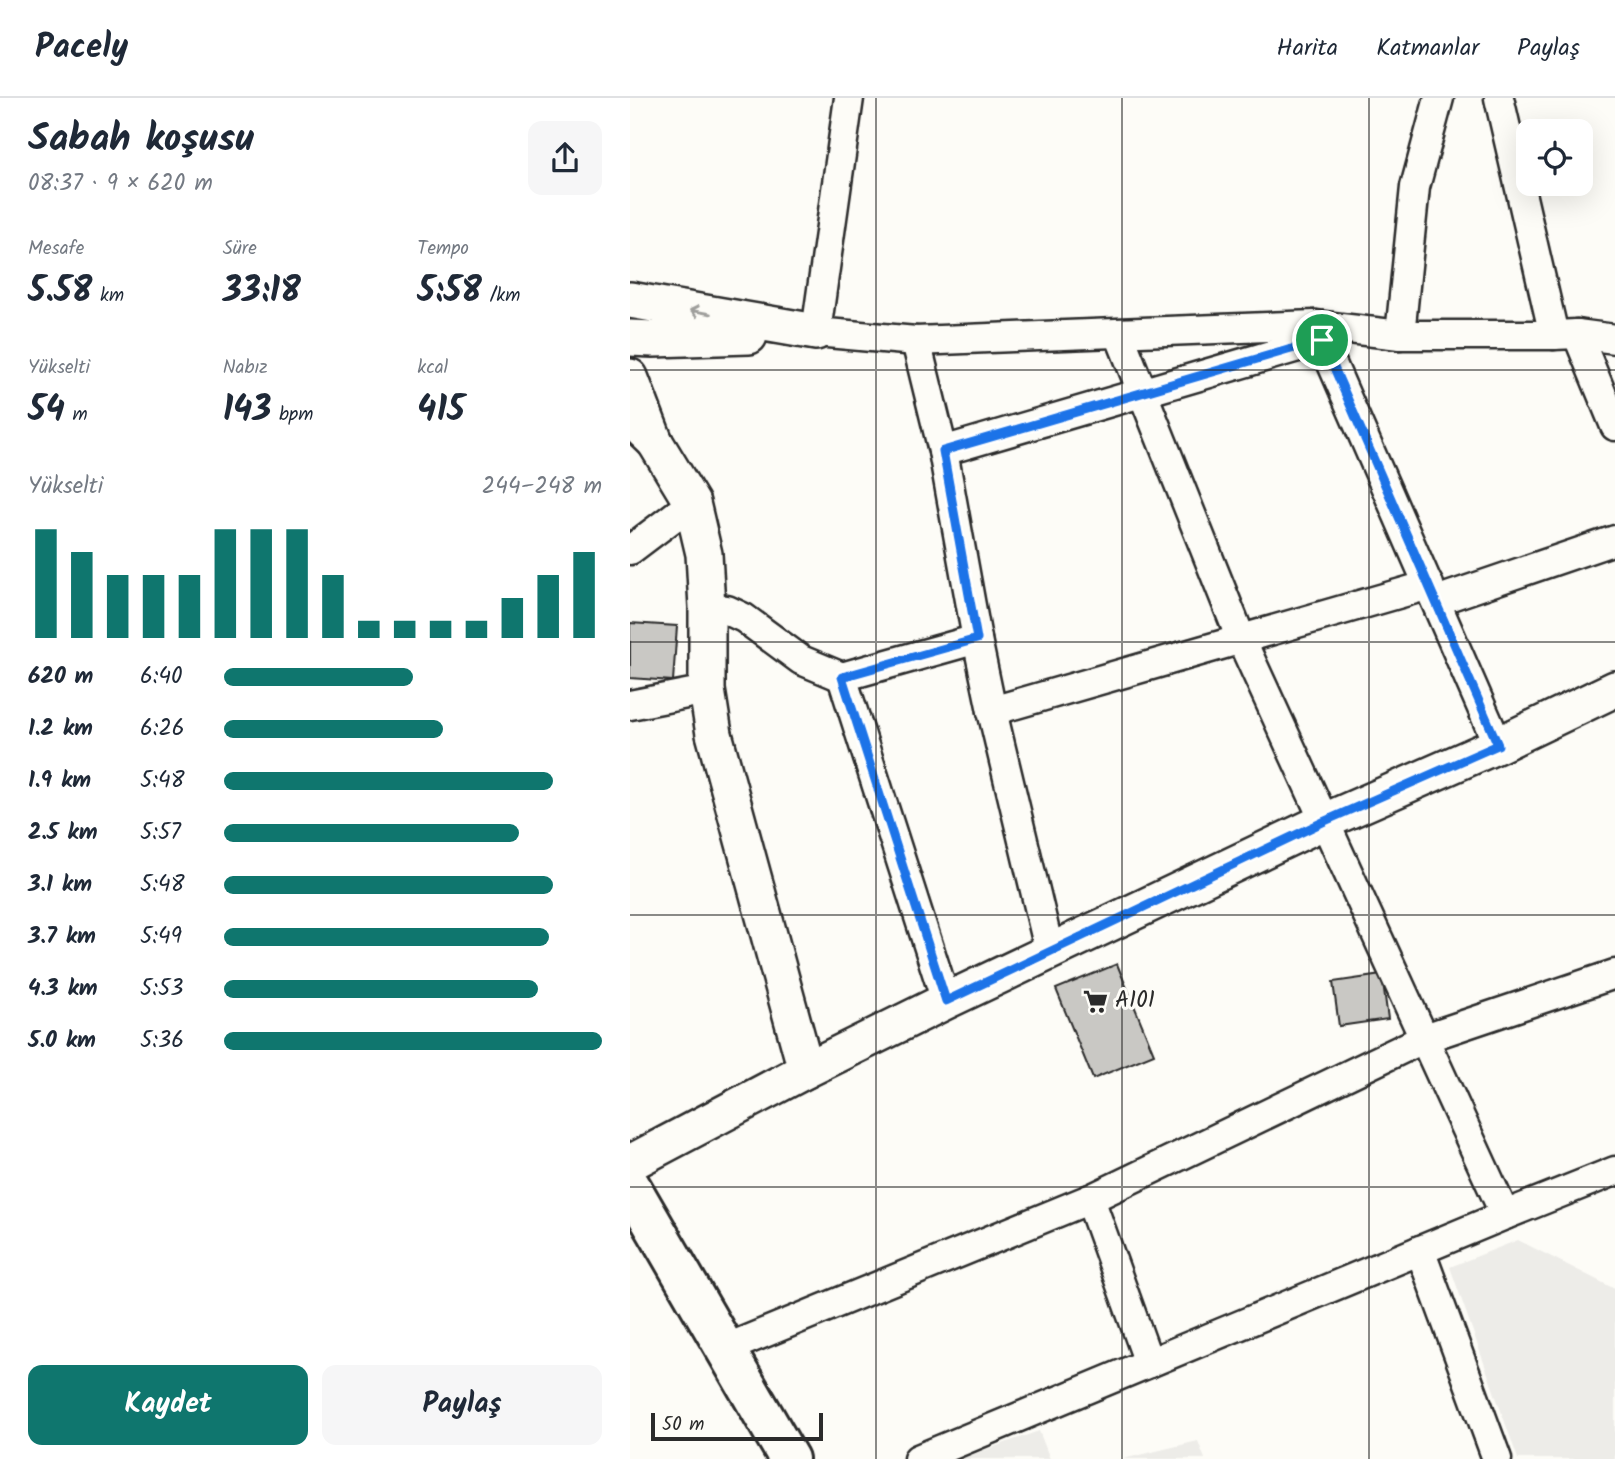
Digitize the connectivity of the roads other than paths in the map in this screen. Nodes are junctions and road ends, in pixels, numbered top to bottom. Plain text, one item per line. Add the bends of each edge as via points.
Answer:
1 (849, 98) edge
2 (1439, 98) edge
3 (1499, 98) edge
4 (630, 300) edge
5 (816, 332) junction
6 (1319, 333) junction
7 (1119, 334) junction
8 (1400, 335) junction
9 (1566, 335) junction
10 (630, 338) edge
11 (1615, 339) edge
12 (916, 341) junction
13 (630, 377) edge
14 (1142, 392) junction
15 (630, 418) edge
16 (1615, 426) edge
17 (655, 442) junction
18 (943, 451) junction
19 (692, 503) junction
20 (1615, 540) edge
21 (630, 550) edge
22 (1432, 593) junction
23 (707, 607) junction
24 (977, 639) junction
25 (1241, 639) junction
26 (842, 677) junction
27 (1615, 689) edge
28 (707, 690) junction
29 (630, 705) edge
30 (992, 711) junction
31 (1498, 745) junction
32 (1325, 821) junction
33 (1050, 953) junction
34 (1615, 974) edge
35 (946, 1001) junction
36 (1425, 1038) junction
37 (806, 1070) junction
38 (630, 1163) edge
39 (1615, 1171) edge
40 (630, 1185) edge
41 (1090, 1199) junction
42 (1505, 1215) junction
43 (1420, 1250) junction
44 (725, 1349) junction
45 (1149, 1363) junction
46 (789, 1459) edge
47 (918, 1459) edge
48 (1497, 1459) edge

1 - 5 street
2 - 8 street via 1415,187
3 - 9 street
5 -> 4 street
5 - 10 street
5 - 12 street
6 - 7 street
6 - 8 street
6 - 14 street
6 - 22 street
7 - 12 street
7 - 14 street
8 - 9 street
9 - 11 street
9 - 16 street
12 - 18 street
13 - 17 street
14 - 18 street
14 - 25 street
15 - 17 street
17 - 19 street
18 - 24 street
19 - 21 street
19 - 23 street via 704,554
20 - 22 street
22 - 25 street
22 - 31 street
23 - 26 street via 744,618 801,660
23 - 28 street
24 - 26 street
24 - 30 street
25 - 30 street
25 - 32 street
26 - 35 street
27 - 31 street
28 - 29 street
28 - 37 street via 714,734
30 - 33 street
31 - 32 street
32 - 33 street
32 - 36 street
33 - 35 street
34 - 36 street
35 - 37 street
36 - 41 street
36 - 42 street
37 - 38 street
39 - 42 street
40 - 44 main road
41 - 44 street
41 - 45 street
42 - 43 street
43 - 45 street
43 - 48 street
44 - 46 main road
45 - 47 street

